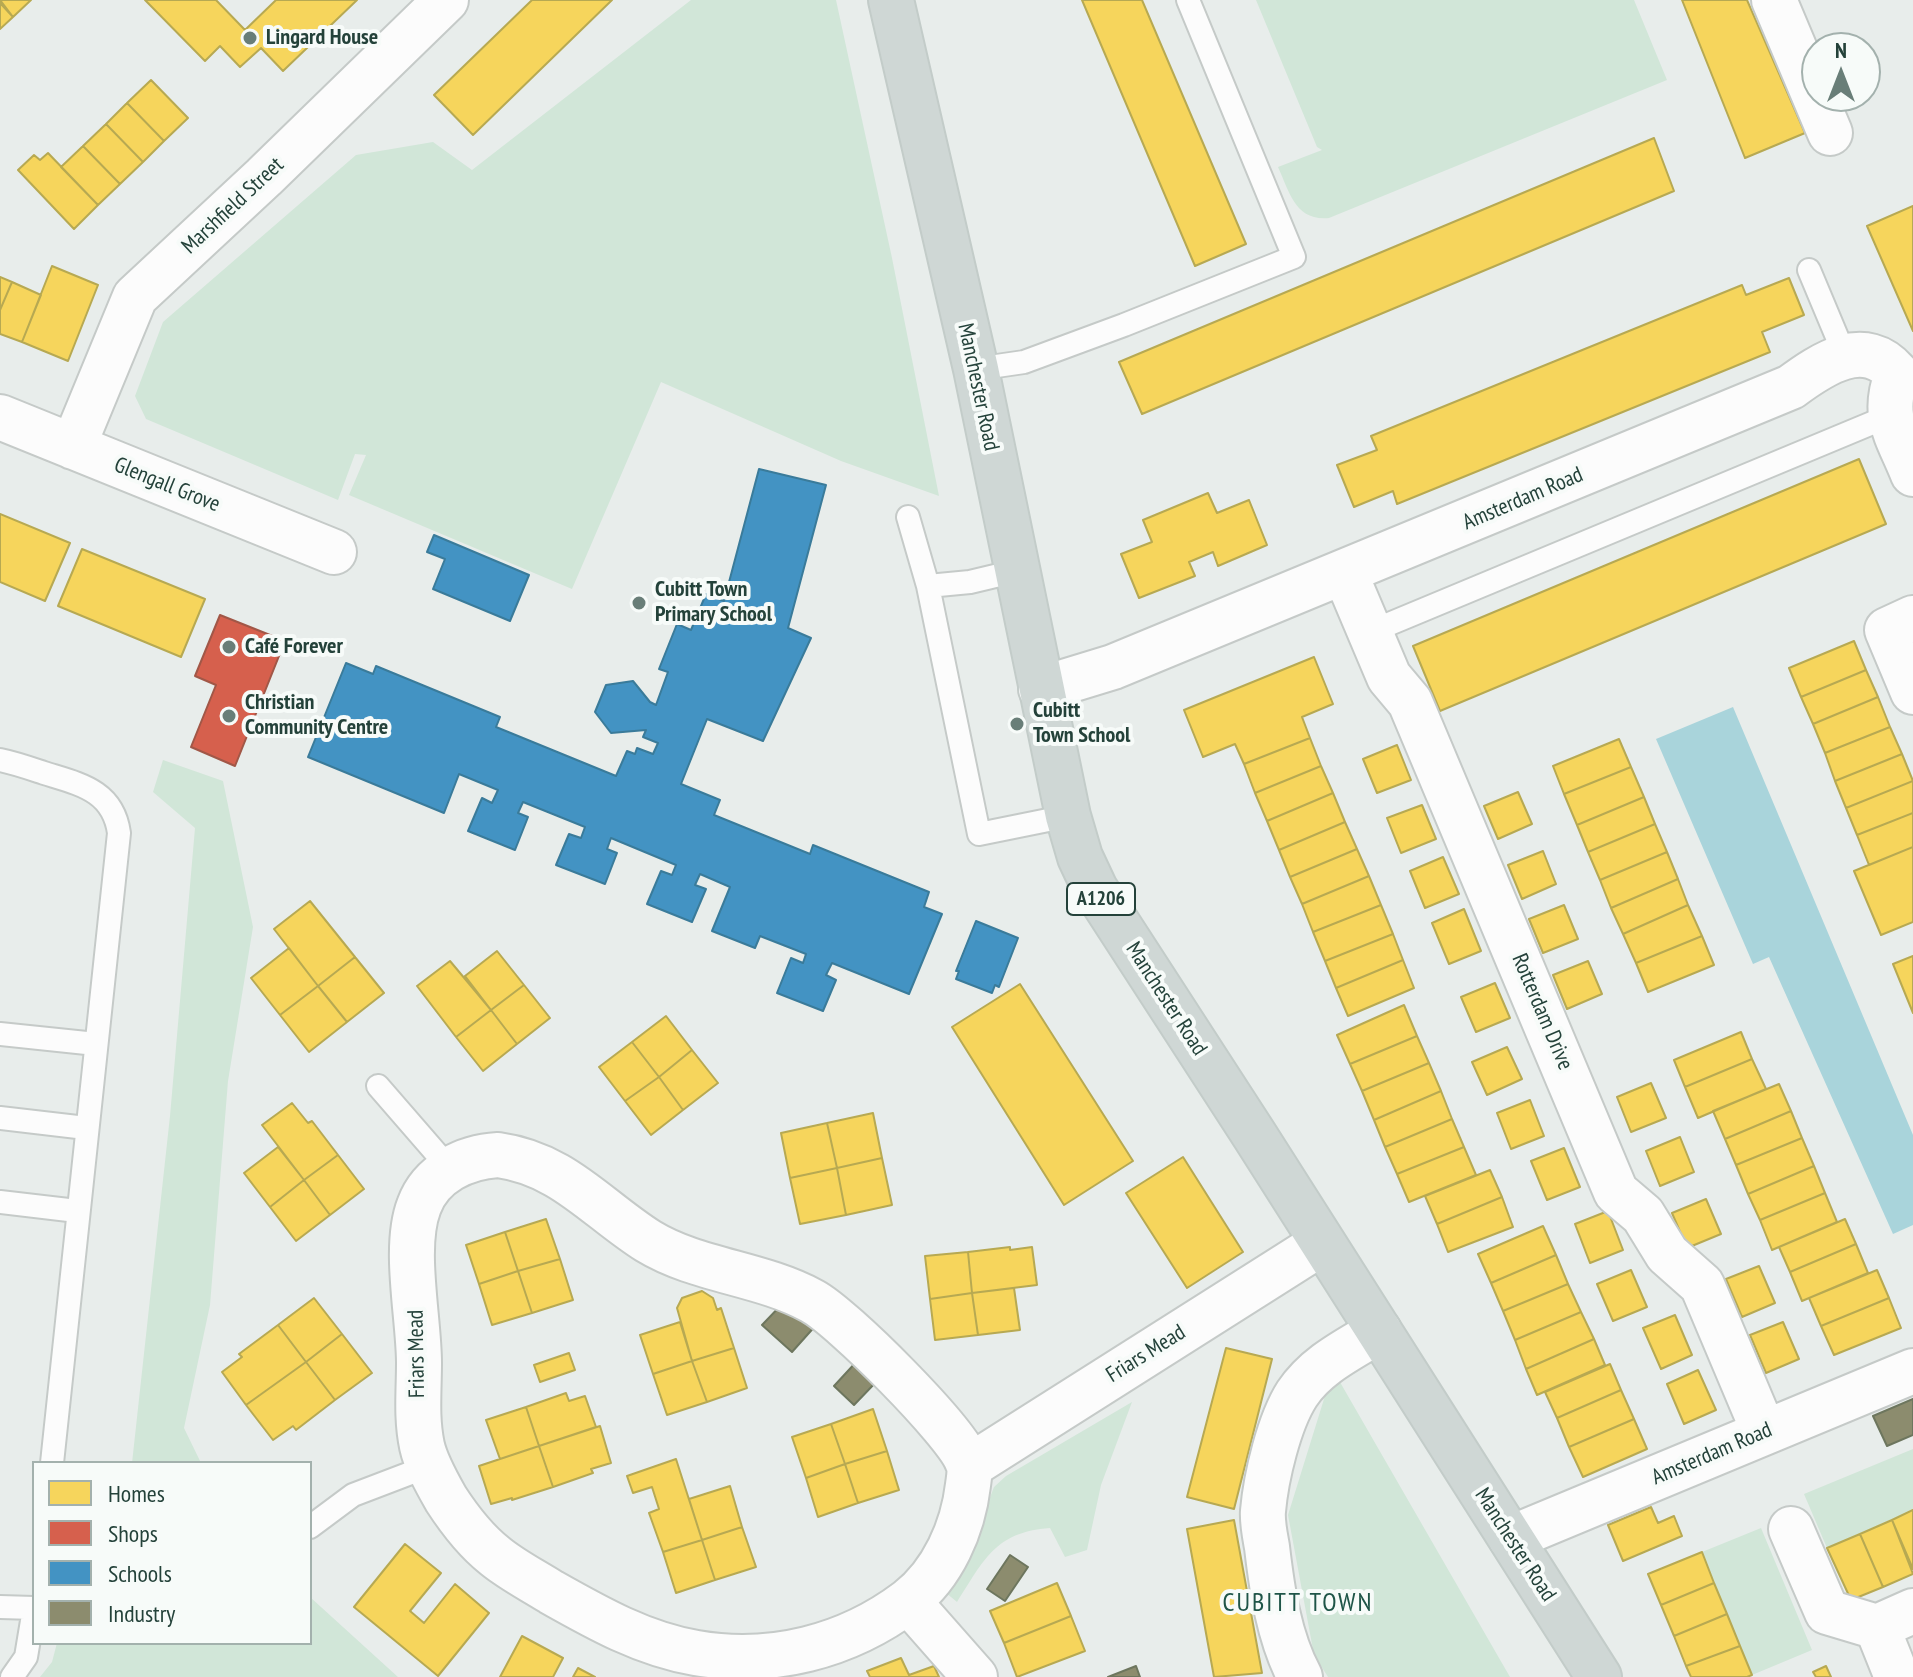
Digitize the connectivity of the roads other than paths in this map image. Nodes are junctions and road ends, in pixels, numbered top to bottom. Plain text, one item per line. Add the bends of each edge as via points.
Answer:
1 (446, 0) edge
2 (891, 0) edge
3 (1188, 0) edge
4 (1774, 0) edge
5 (1830, 133) dead end
6 (1809, 270) dead end
7 (1845, 356) junction
8 (976, 369) junction
9 (1905, 370) edge
10 (1889, 416) junction
11 (0, 417) edge
12 (73, 447) junction
13 (1913, 474) edge
14 (908, 517) dead end
15 (334, 552) dead end
16 (1016, 571) junction
17 (1345, 573) junction
18 (928, 586) junction
19 (1913, 618) edge
20 (1370, 632) junction
21 (1041, 689) junction
22 (1913, 692) edge
23 (0, 760) edge
24 (1068, 816) junction
25 (0, 1034) edge
26 (96, 1044) junction
27 (378, 1086) dead end
28 (0, 1118) edge
29 (86, 1128) junction
30 (450, 1169) junction
31 (0, 1202) edge
32 (77, 1211) junction
33 (1322, 1243) junction
34 (1379, 1331) junction
35 (1913, 1371) edge
36 (1764, 1432) junction
37 (52, 1461) edge
38 (429, 1466) junction
39 (970, 1466) junction
40 (312, 1526) edge
41 (1791, 1529) dead end
42 (1511, 1538) junction
43 (908, 1601) junction
44 (0, 1607) edge
45 (32, 1609) edge
46 (1895, 1619) edge
47 (32, 1621) edge
48 (774, 1667) edge
49 (12, 1677) edge
50 (975, 1677) edge
51 (1300, 1677) edge
52 (1599, 1677) edge
53 (1897, 1677) edge

1 - 12 street, Marshfield Street via 135,297
2 - 8 main road, Manchester Road / A1206
3 - 8 lane via 1294,257 1024,362
4 - 5 street
6 - 7 lane
7 - 9 street via 1867,355
7 - 17 street, Amsterdam Road via 1791,387
8 - 16 main road, Manchester Road / A1206
9 - 10 street via 1888,404
10 - 13 street
10 - 20 lane
11 - 12 street, Glengall Grove
12 - 15 street, Glengall Grove
14 - 18 lane
16 - 18 lane
16 - 21 main road, Manchester Road / A1206
17 - 20 street, Rotterdam Drive
17 - 21 street, Amsterdam Road via 1113,667
18 - 24 lane via 979,834
19 - 22 street via 1887,630
20 - 36 street, Rotterdam Drive via 1389,677 1410,702 1616,1192 1643,1215 1667,1254 1702,1285
21 - 24 main road, Manchester Road / A1206
23 - 26 lane via 83,786 100,795 117,818
24 - 33 main road, Manchester Road / A1206 via 1095,889
25 - 26 lane
26 - 29 lane
27 - 30 lane
28 - 29 lane
29 - 32 lane
30 - 38 street, Friars Mead via 420,1202 413,1240 417,1413
30 - 39 street, Friars Mead via 481,1156 532,1162 562,1176 650,1242 778,1284 815,1302 842,1322 957,1441
31 - 32 lane
32 - 37 lane
33 - 34 main road, Manchester Road / A1206
33 - 39 street, Friars Mead
34 - 42 main road, Manchester Road / A1206
34 - 51 street via 1321,1367 1297,1394 1271,1466 1262,1513 1272,1590
35 - 36 street, Amsterdam Road
36 - 42 street, Amsterdam Road
38 - 40 lane via 353,1495
38 - 48 street, Friars Mead via 448,1501 492,1554 564,1599 636,1638
39 - 43 street, Friars Mead via 957,1532 924,1587
41 - 46 street via 1827,1612
42 - 52 main road, Manchester Road / A1206
43 - 48 street, Friars Mead via 860,1630
43 - 50 street
44 - 45 lane
46 - 53 street
47 - 49 lane via 26,1657

